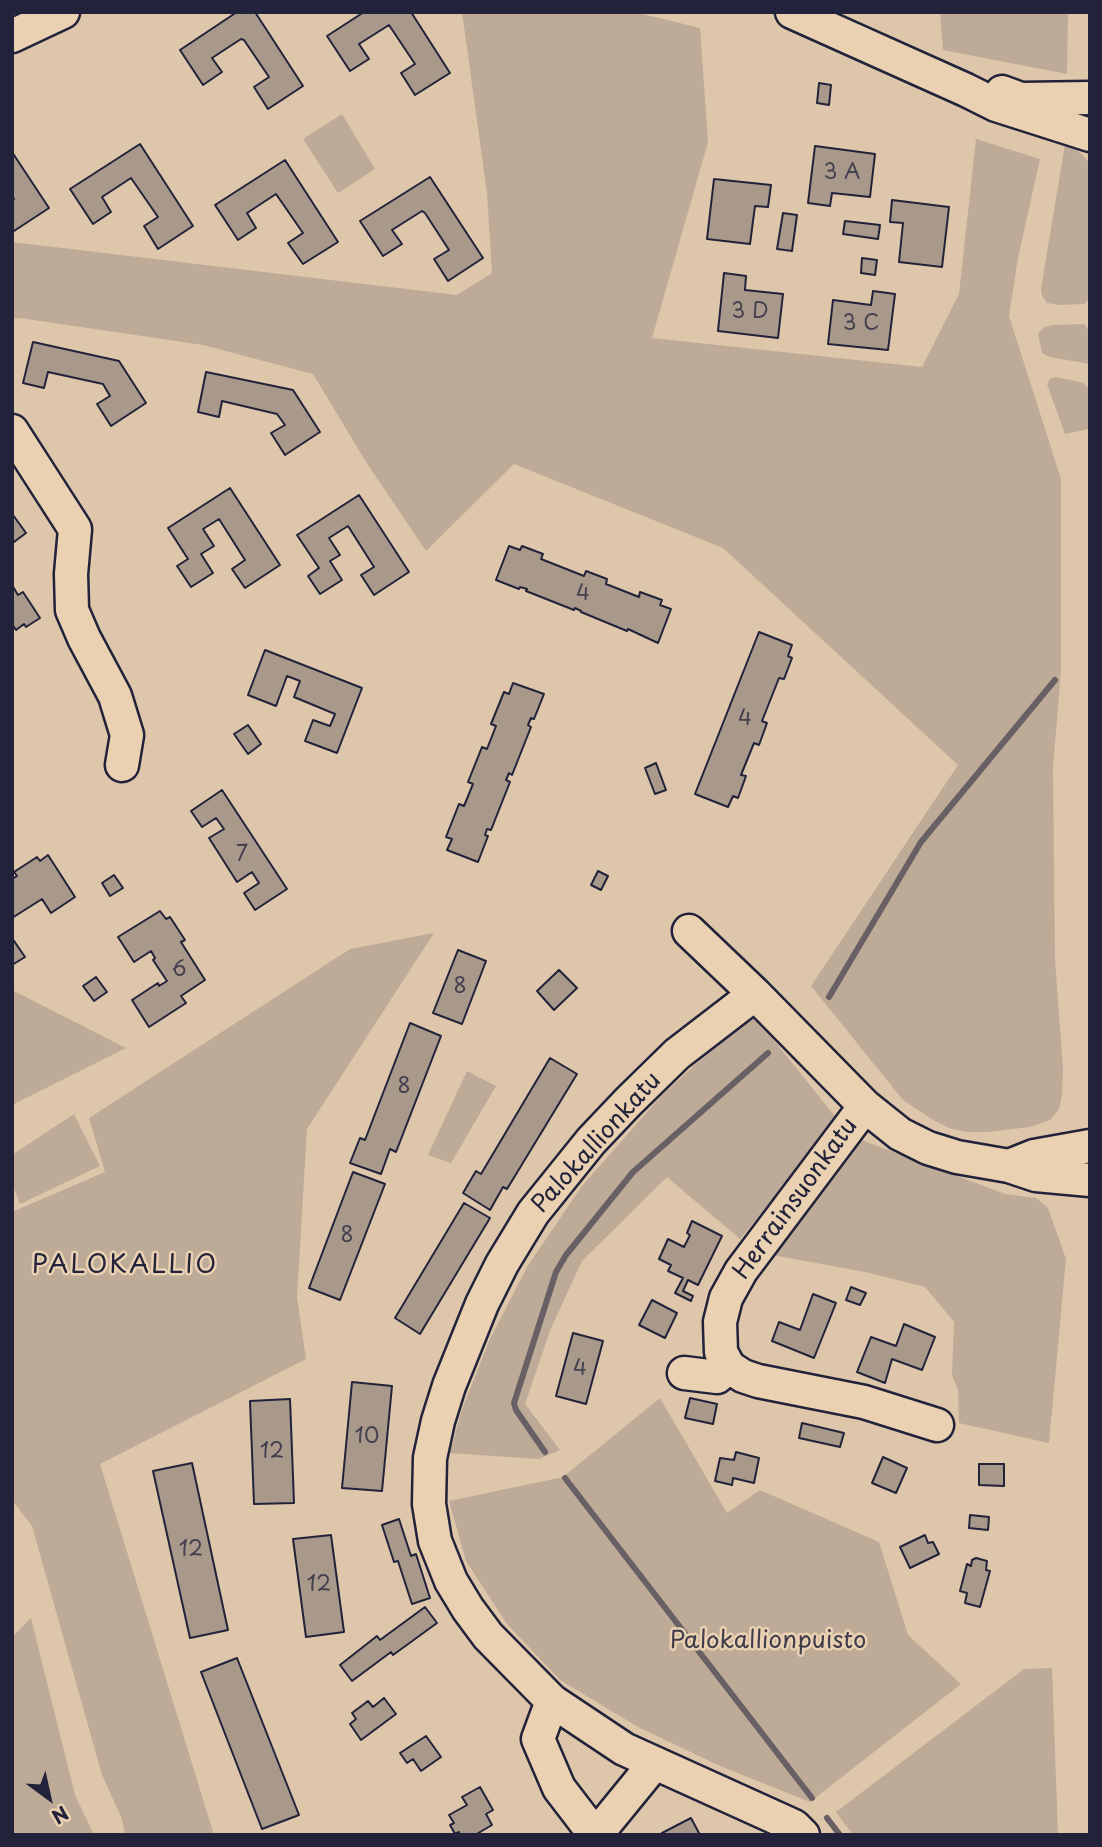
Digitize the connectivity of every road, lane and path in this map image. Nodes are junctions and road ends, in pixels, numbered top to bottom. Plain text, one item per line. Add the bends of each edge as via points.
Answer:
1 (63, 12) edge
2 (792, 12) edge
3 (12, 36) edge
4 (966, 90) junction
5 (1090, 98) edge
6 (1090, 135) edge
7 (12, 431) edge
8 (122, 765) dead end
9 (689, 930) dead end
10 (755, 993) junction
11 (865, 1106) junction
12 (1090, 1146) edge
13 (1009, 1166) junction
14 (1090, 1180) edge
15 (729, 1367) junction
16 (684, 1373) dead end
17 (937, 1425) dead end
18 (552, 1700) junction
19 (654, 1764) junction
20 (595, 1835) edge
21 (803, 1835) edge

1 - 3 street
2 - 4 street
4 - 5 street via 995,90 1021,99
4 - 6 street via 996,106
7 - 8 street via 75,529 72,610 115,696 127,735
9 - 10 street
10 - 11 street
10 - 18 street, Palokallionkatu via 677,1054 628,1102 533,1213 482,1304 438,1420 430,1458 429,1504 435,1541 451,1581 488,1636
11 - 13 street via 928,1149
11 - 15 street, Herrainsuonkatu via 731,1289 720,1322 721,1352
12 - 13 street via 1034,1156
13 - 14 street via 1037,1175
15 - 16 street via 717,1377
15 - 17 street via 758,1381 864,1402
18 - 19 street, Palokallionkatu via 599,1734
18 - 20 street via 538,1739 559,1788
19 - 20 street
19 - 21 street, Palokallionkatu via 794,1826

